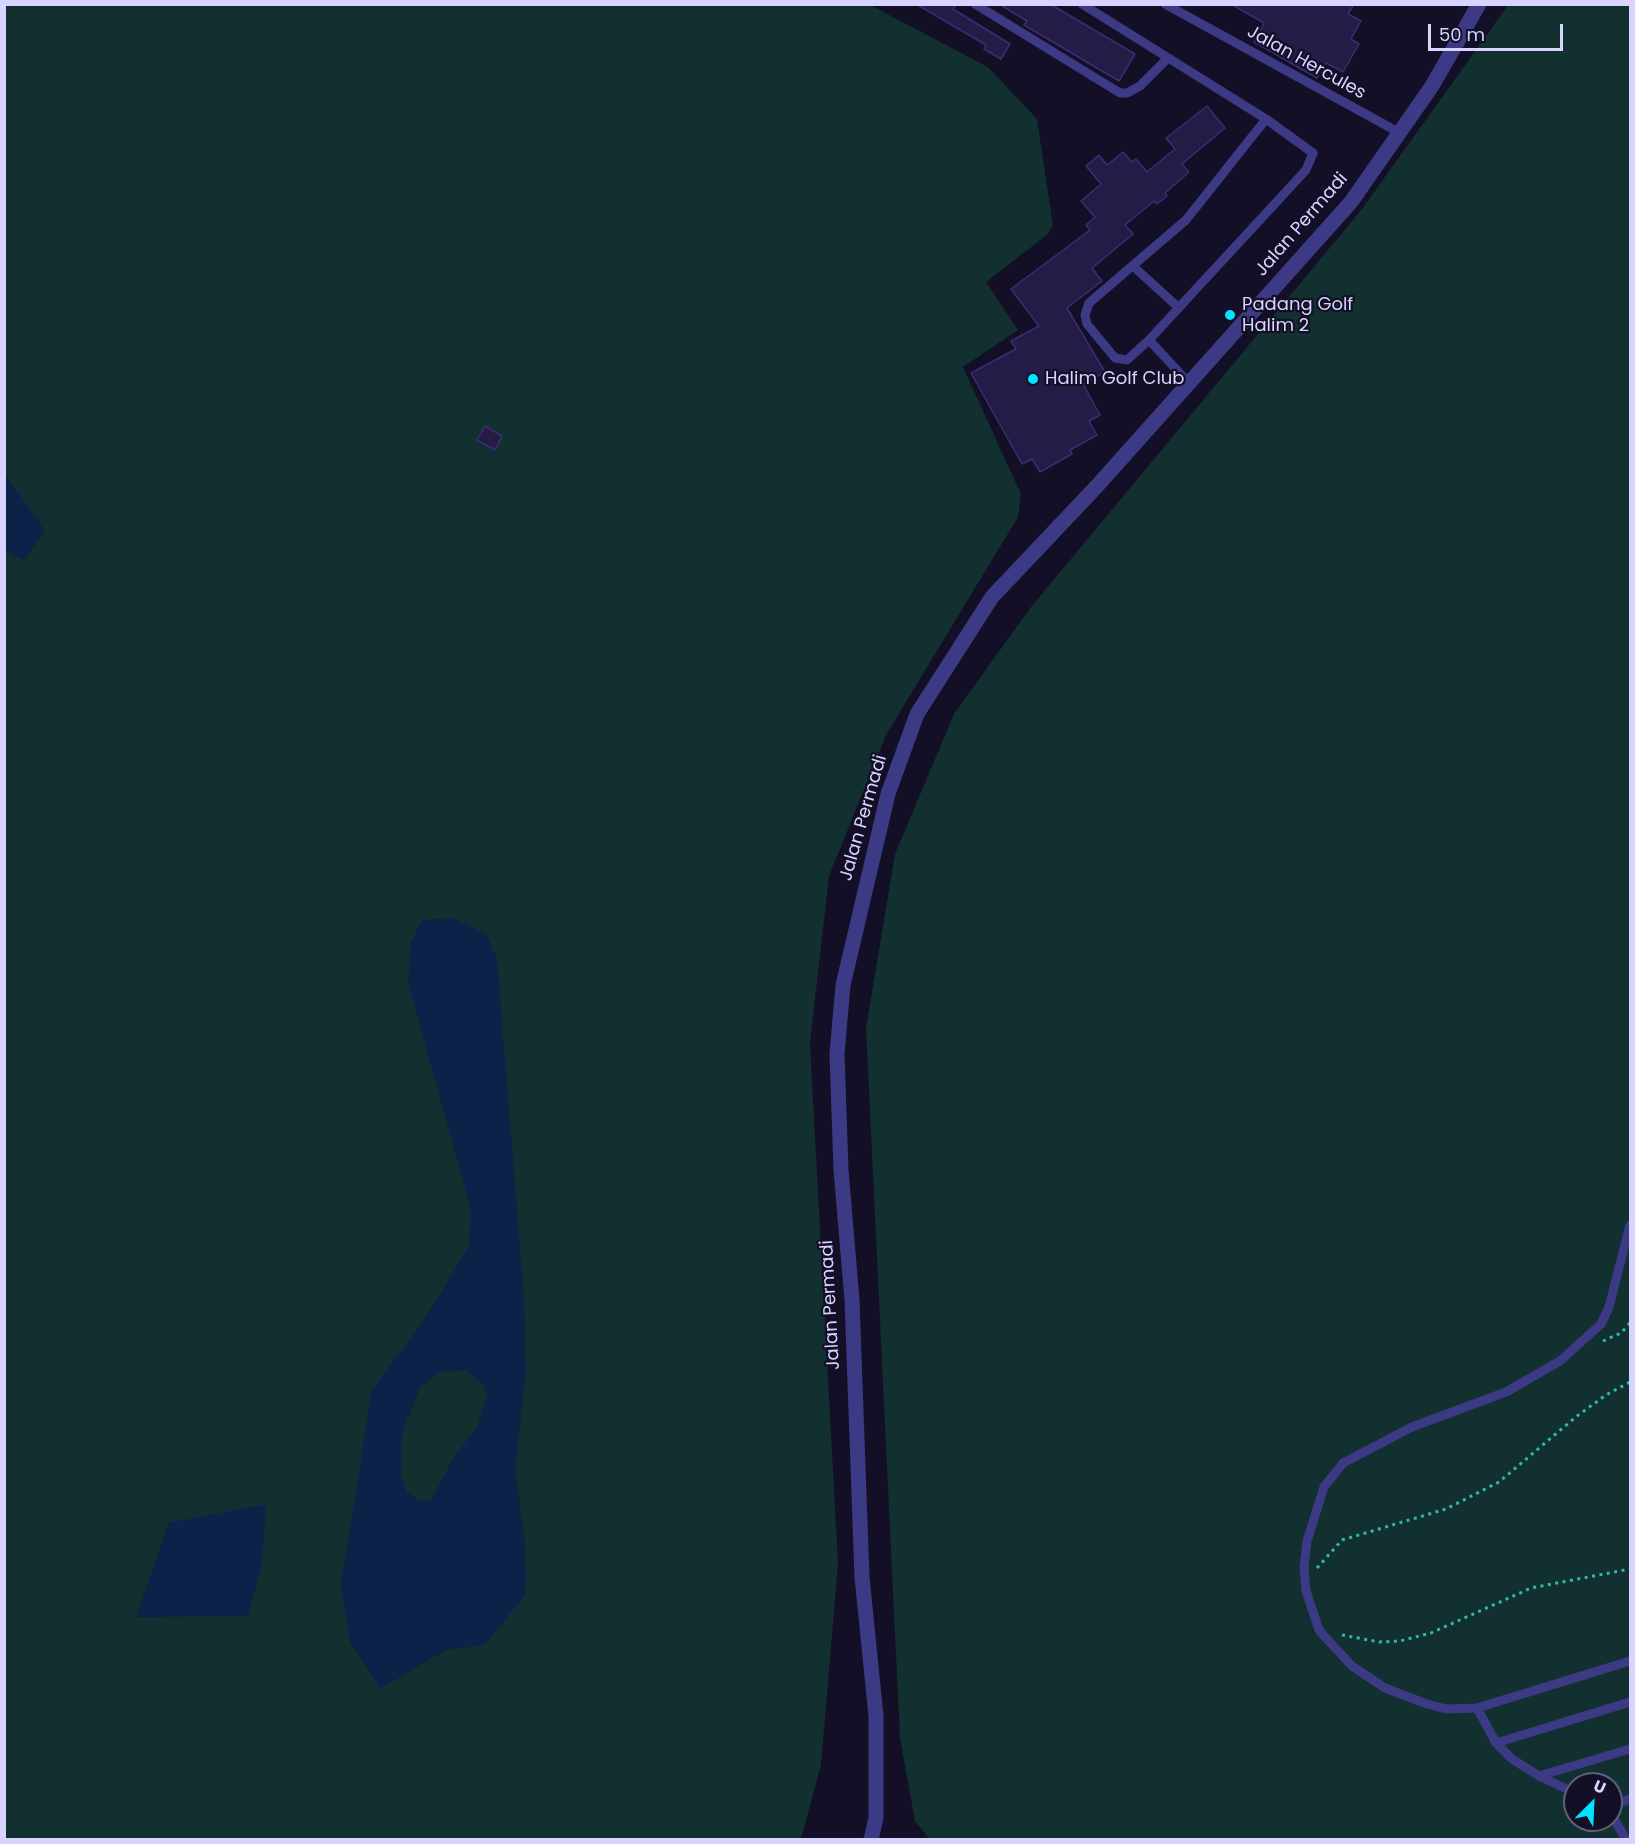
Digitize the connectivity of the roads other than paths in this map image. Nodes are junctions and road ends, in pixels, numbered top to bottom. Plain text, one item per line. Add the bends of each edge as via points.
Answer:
1 (975, 4) edge
2 (1082, 4) edge
3 (1165, 4) edge
4 (1479, 4) edge
5 (1168, 58) junction
6 (1266, 119) junction
7 (1400, 133) junction
8 (1134, 267) junction
9 (1179, 308) junction
10 (1149, 340) junction
11 (1188, 382) junction
12 (1630, 1225) edge
13 (1630, 1661) edge
14 (1630, 1702) edge
15 (1476, 1708) junction
16 (1496, 1743) junction
17 (1630, 1749) edge
18 (1539, 1776) junction
19 (1563, 1787) edge
20 (871, 1839) edge

1 - 5 lane via 1120,93 1140,86
2 - 5 lane
3 - 7 lane, Jalan Hercules
4 - 7 street, Jalan Permadi
5 - 6 lane
6 - 8 lane via 1186,220
6 - 9 lane via 1313,153 1311,161
7 - 11 street, Jalan Permadi via 1351,202
8 - 9 lane
8 - 10 lane via 1092,298 1086,309 1087,324 1120,360 1127,360
9 - 10 lane
10 - 11 lane
11 - 20 street, Jalan Permadi via 992,597 922,707 888,794 843,985 837,1054 841,1170 852,1300 862,1577 876,1716 876,1818
12 - 15 lane via 1601,1324 1560,1361 1506,1392 1412,1427 1343,1463 1324,1486 1307,1541 1304,1567 1306,1591 1319,1630 1352,1666 1385,1688 1446,1709
13 - 15 lane
14 - 16 lane
15 - 16 lane
16 - 18 lane via 1517,1763
17 - 18 lane
18 - 19 lane

